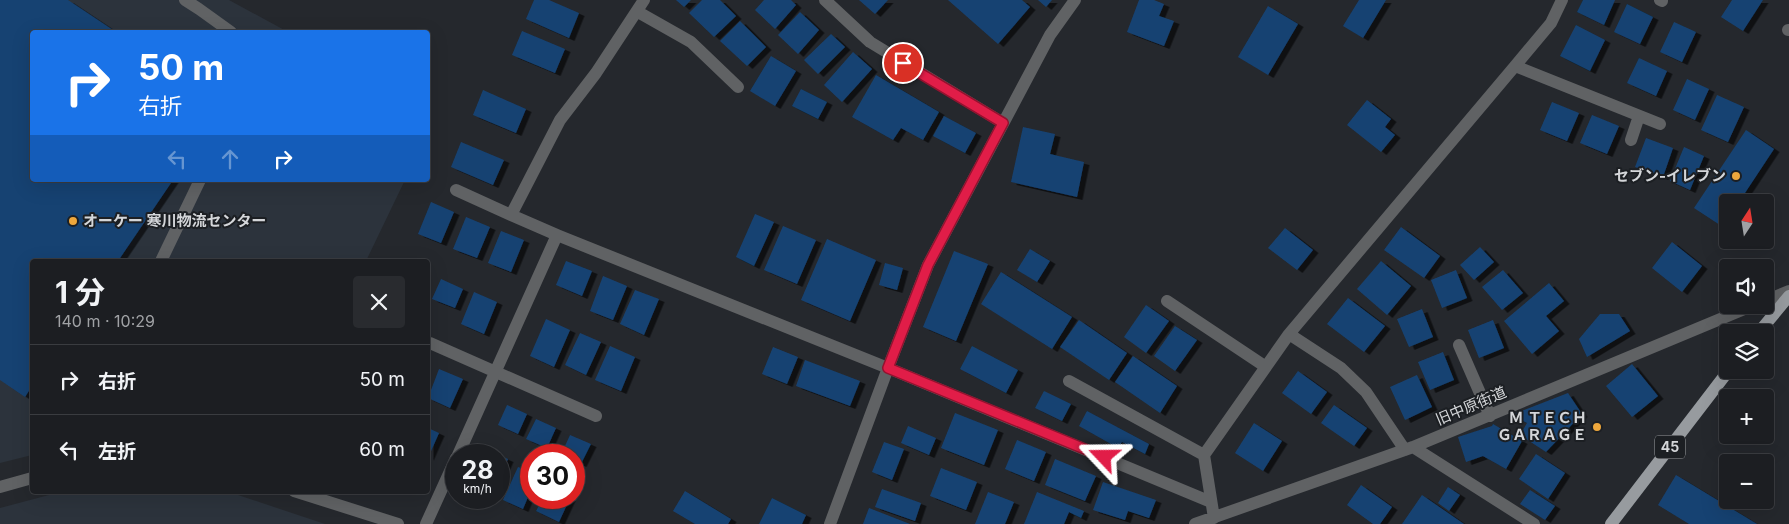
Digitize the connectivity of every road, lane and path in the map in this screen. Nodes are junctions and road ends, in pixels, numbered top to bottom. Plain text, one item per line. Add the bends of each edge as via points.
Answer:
1 (185, 0) edge
2 (644, 0) edge
3 (825, 0) edge
4 (1075, 0) edge
5 (1562, 0) edge
6 (638, 12) junction
7 (228, 30) edge
8 (1515, 66) junction
9 (738, 87) dead end
10 (1640, 116) junction
11 (1003, 123) junction
12 (1660, 124) dead end
13 (1631, 140) dead end
14 (199, 182) edge
15 (456, 190) dead end
16 (511, 215) junction
17 (557, 235) junction
18 (162, 259) edge
19 (1789, 291) edge
20 (1789, 296) edge
21 (1774, 297) edge
22 (1167, 301) dead end
23 (1733, 314) edge
24 (1766, 324) edge
25 (1289, 334) junction
26 (430, 343) dead end
27 (1459, 345) dead end
28 (1266, 367) junction
29 (888, 368) junction
30 (496, 371) junction
31 (1722, 379) edge
32 (1070, 381) dead end
33 (596, 416) dead end
34 (1490, 416) junction
35 (463, 444) edge
36 (1409, 449) junction
37 (1204, 455) junction
38 (30, 479) edge
39 (445, 482) edge
40 (0, 487) edge
41 (303, 494) edge
42 (1212, 502) junction
43 (1214, 518) junction
44 (398, 524) edge
45 (426, 524) edge
46 (830, 524) edge
47 (1196, 524) edge
48 (1534, 524) edge
49 (1611, 524) edge

1 - 7 street
2 - 6 street
3 - 11 street via 870,42
4 - 11 street via 1050,35
5 - 8 street via 1551,23
6 - 9 street via 690,42
6 - 16 street via 560,120
8 - 10 street
8 - 25 street
10 - 12 street
10 - 13 street
11 - 29 street via 928,265
14 - 18 street
15 - 16 street
16 - 17 street
17 - 29 street
17 - 30 street
19 - 21 street
20 - 24 main road
22 - 28 street
23 - 34 street, 旧中原街道
25 - 28 street
25 - 36 street via 1341,368 1366,392
26 - 30 street
27 - 34 street
28 - 37 street
29 - 42 street
29 - 46 street
30 - 33 street
30 - 35 street
31 - 49 main road, 45
32 - 37 street
34 - 36 street, 旧中原街道
36 - 43 street, 旧中原街道
36 - 48 street
37 - 42 street
38 - 40 street
39 - 45 street
41 - 44 street
42 - 43 street
43 - 47 street, 旧中原街道

